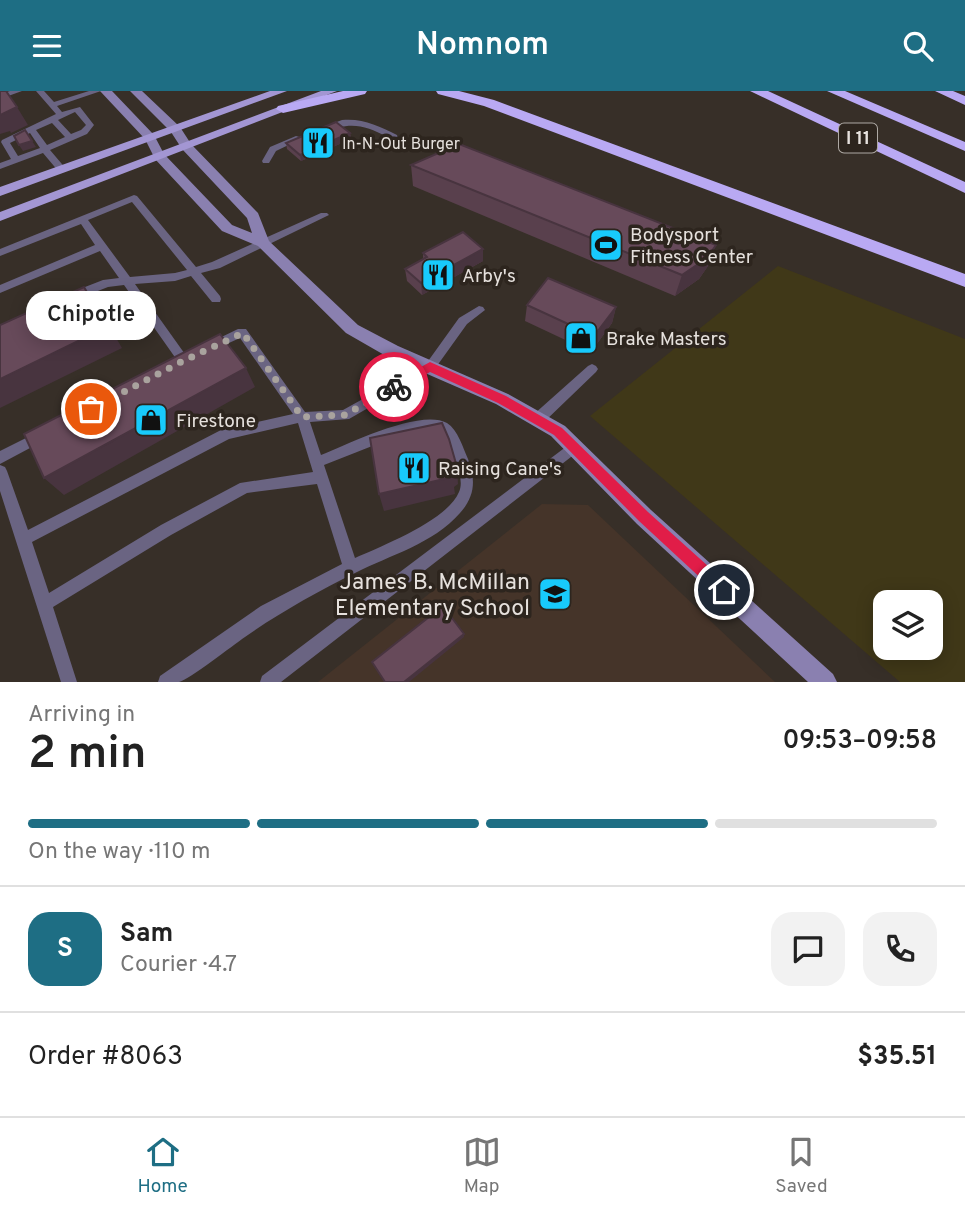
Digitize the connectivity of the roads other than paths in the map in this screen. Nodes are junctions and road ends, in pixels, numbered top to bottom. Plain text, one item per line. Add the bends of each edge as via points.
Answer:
1 (18, 91) edge
2 (40, 91) edge
3 (97, 91) edge
4 (106, 91) edge
5 (136, 91) edge
6 (281, 91) edge
7 (331, 91) edge
8 (360, 91) edge
9 (443, 91) edge
10 (757, 91) edge
11 (834, 91) edge
12 (942, 91) edge
13 (0, 97) edge
14 (965, 101) edge
15 (52, 105) junction
16 (283, 109) junction
17 (57, 117) junction
18 (31, 129) junction
19 (176, 130) junction
20 (150, 138) junction
21 (71, 139) junction
22 (186, 146) junction
23 (397, 147) dead end
24 (965, 147) edge
25 (46, 149) junction
26 (159, 156) junction
27 (16, 160) junction
28 (266, 161) dead end
29 (0, 166) edge
30 (62, 170) junction
31 (965, 188) edge
32 (0, 193) edge
33 (324, 215) dead end
34 (0, 217) edge
35 (83, 220) junction
36 (263, 243) junction
37 (99, 247) junction
38 (0, 253) edge
39 (192, 272) junction
40 (965, 281) edge
41 (127, 282) junction
42 (0, 289) edge
43 (216, 299) dead end
44 (59, 302) edge
45 (479, 310) dead end
46 (430, 367) junction
47 (592, 369) dead end
48 (302, 417) junction
49 (538, 419) junction
50 (49, 432) edge
51 (575, 446) junction
52 (0, 458) edge
53 (319, 470) junction
54 (0, 471) edge
55 (24, 539) junction
56 (351, 567) junction
57 (44, 604) junction
58 (69, 682) edge
59 (166, 682) edge
60 (268, 682) edge
61 (825, 682) edge

1 - 13 lane
2 - 15 lane
3 - 15 lane
4 - 20 street
5 - 19 street
6 - 19 main road
7 - 16 main road
8 - 16 highway
9 - 40 highway via 502,108
10 - 31 highway, I 11
11 - 24 highway, I 11
12 - 14 highway
15 - 17 lane
16 - 22 main road
17 - 18 lane
17 - 21 lane
17 - 21 lane via 77,109 90,124
18 - 25 lane
18 - 27 lane via 5,142
19 - 20 main road
19 - 22 street
20 - 26 street
20 - 30 main road
21 - 25 lane
22 - 26 main road
22 - 36 street via 253,216
23 - 28 lane via 394,137 377,128 342,121 273,149
25 - 27 lane
25 - 30 lane
26 - 34 main road
26 - 36 street via 227,228
27 - 29 lane
30 - 32 main road
33 - 36 lane
35 - 37 lane
35 - 38 lane
35 - 39 lane via 134,198
36 - 39 lane
36 - 46 street via 352,329
37 - 41 lane
37 - 42 lane
39 - 41 lane
39 - 43 lane
41 - 44 lane via 94,286
41 - 48 lane via 176,364 243,333
45 - 46 lane via 463,321
46 - 48 lane via 345,415
46 - 49 street
47 - 49 lane
48 - 53 lane
48 - 55 lane via 226,434
49 - 51 street
50 - 52 lane
51 - 60 lane
51 - 61 street via 644,517
53 - 56 lane
53 - 56 lane via 401,431 428,424 449,431 466,476 464,496 445,517 414,538
53 - 57 lane via 245,487
54 - 55 lane
55 - 57 lane
56 - 59 lane via 267,612
57 - 58 lane

